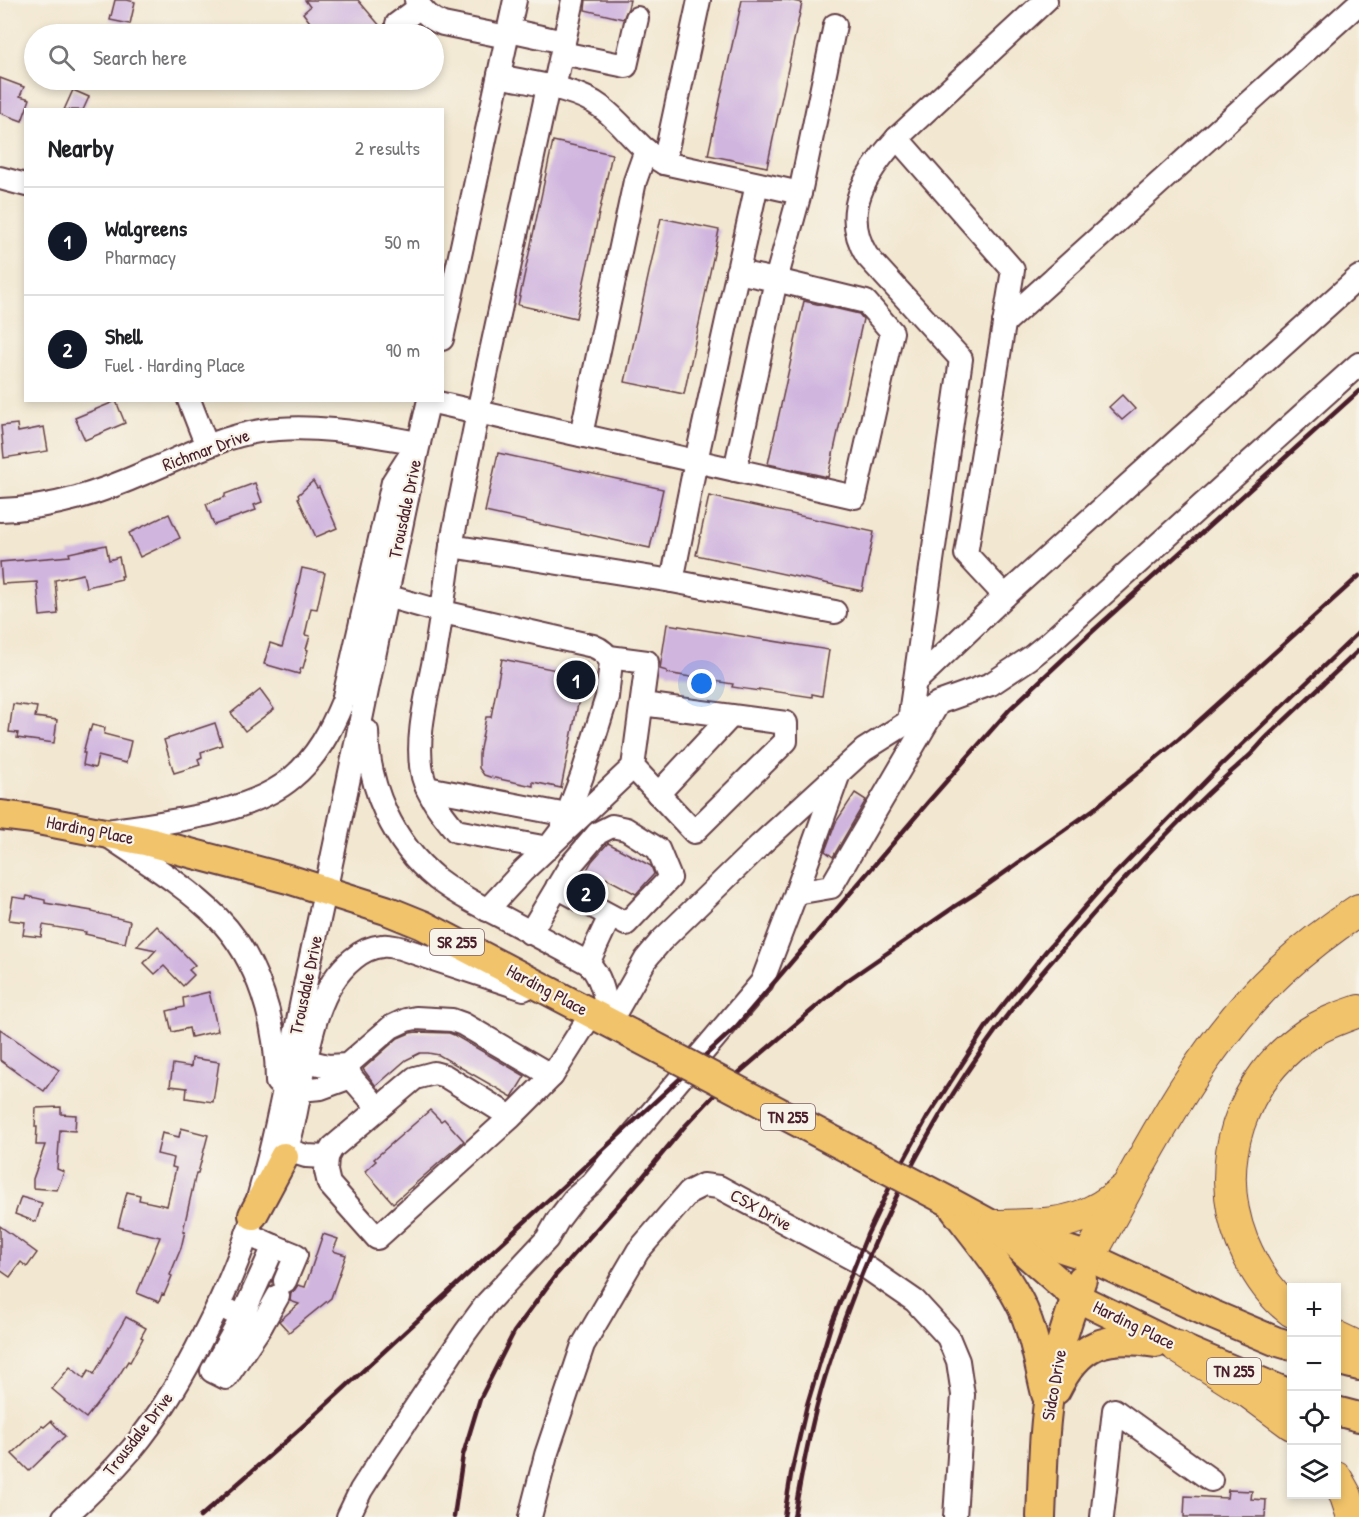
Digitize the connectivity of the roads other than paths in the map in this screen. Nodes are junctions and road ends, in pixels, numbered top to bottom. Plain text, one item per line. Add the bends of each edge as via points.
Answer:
1 (515, 0) edge
2 (573, 0) edge
3 (699, 0) edge
4 (1046, 0) edge
5 (418, 3) edge
6 (1359, 3) edge
7 (637, 18) dead end
8 (397, 24) dead end
9 (443, 24) edge
10 (444, 24) edge
11 (835, 25) dead end
12 (508, 34) junction
13 (563, 48) junction
14 (499, 76) junction
15 (551, 88) junction
16 (897, 138) junction
17 (655, 157) junction
18 (0, 178) edge
19 (24, 184) edge
20 (757, 184) junction
21 (800, 193) junction
22 (737, 272) junction
23 (1359, 277) edge
24 (776, 280) junction
25 (1004, 322) junction
26 (444, 330) edge
27 (1359, 364) edge
28 (190, 402) edge
29 (429, 402) edge
30 (433, 402) edge
31 (478, 412) junction
32 (581, 435) junction
33 (418, 443) junction
34 (207, 446) junction
35 (696, 461) junction
36 (735, 470) junction
37 (0, 510) edge
38 (451, 546) junction
39 (672, 581) junction
40 (386, 596) junction
41 (1005, 596) junction
42 (443, 612) junction
43 (836, 612) dead end
44 (609, 657) junction
45 (915, 683) junction
46 (366, 694) junction
47 (938, 703) junction
48 (642, 704) junction
49 (731, 716) junction
50 (909, 721) junction
51 (633, 767) junction
52 (839, 773) junction
53 (428, 788) junction
54 (658, 794) junction
55 (0, 815) edge
56 (567, 815) junction
57 (102, 832) junction
58 (542, 854) junction
59 (561, 882) junction
60 (327, 891) junction
61 (796, 893) junction
62 (487, 910) junction
63 (1359, 910) edge
64 (610, 916) junction
65 (530, 933) junction
66 (588, 963) junction
67 (1359, 1011) edge
68 (603, 1019) junction
69 (298, 1060) junction
70 (349, 1071) junction
71 (552, 1076) junction
72 (300, 1090) junction
73 (378, 1108) junction
74 (511, 1117) junction
75 (277, 1120) junction
76 (281, 1151) junction
77 (327, 1157) junction
78 (1128, 1187) junction
79 (250, 1224) junction
80 (988, 1234) junction
81 (279, 1248) junction
82 (1089, 1257) junction
83 (1076, 1297) junction
84 (218, 1305) junction
85 (1287, 1307) edge
86 (251, 1321) junction
87 (1341, 1339) edge
88 (1287, 1345) edge
89 (1178, 1347) junction
90 (1359, 1348) edge
91 (1341, 1361) edge
92 (1359, 1366) edge
93 (1287, 1393) edge
94 (1047, 1408) junction
95 (1341, 1412) edge
96 (1359, 1417) edge
97 (1287, 1420) edge
98 (1211, 1480) dead end
99 (1341, 1487) edge
100 (64, 1517) edge
101 (348, 1517) edge
102 (530, 1517) edge
103 (955, 1517) edge
104 (1041, 1517) edge
105 (1102, 1517) edge
106 (1353, 1517) edge

1 - 12 street
2 - 13 street
3 - 17 street
4 - 16 street
5 - 8 street
5 - 9 street via 426,15
6 - 25 street
7 - 13 street via 626,66
10 - 12 street
11 - 21 street
12 - 13 street
12 - 14 street
13 - 15 street
14 - 15 street
14 - 26 street
15 - 17 street via 601,106
15 - 31 street
16 - 25 street via 1013,270
16 - 45 street via 865,181 855,210 857,237 867,256 960,359
17 - 20 street
17 - 32 street via 635,181
18 - 19 street
20 - 21 street
20 - 22 street
21 - 24 street
22 - 24 street
22 - 35 street
23 - 41 street
24 - 36 street
24 - 36 street via 866,302 892,332 855,497
25 - 41 street via 966,554
27 - 47 street via 1030,658 991,684
28 - 34 street
29 - 33 street, Trousdale Drive
30 - 31 street
31 - 32 street
31 - 38 street
32 - 35 street
33 - 34 street, Richmar Drive via 373,435 281,429
33 - 40 street, Trousdale Drive
33 - 57 street via 393,482 343,701 331,729 311,758 282,785 232,808
34 - 37 street, Richmar Drive via 84,497
35 - 36 street
35 - 39 street
38 - 39 street
38 - 42 street
39 - 43 street
40 - 42 street
40 - 46 street, Trousdale Drive
41 - 45 street
42 - 44 street via 593,646
42 - 53 street via 420,739 423,777
44 - 48 street via 648,662
44 - 56 street via 607,697
45 - 50 street
46 - 60 street, Trousdale Drive
46 - 62 street via 369,766 392,824 403,842 436,877
47 - 50 street
47 - 61 street via 831,887
48 - 49 street
48 - 51 street
49 - 54 street
49 - 54 street via 786,723 786,741 694,832
50 - 52 street via 864,750
51 - 54 street
51 - 58 street
52 - 61 street
52 - 68 street via 661,941
53 - 56 street
53 - 58 street via 456,831
55 - 57 main road, Harding Place / SR 255
56 - 58 street via 561,831
57 - 60 main road, Harding Place / SR 255 via 240,865
57 - 75 street via 200,902 240,946 256,976 270,1020 276,1052
58 - 59 street
58 - 62 street
59 - 64 street
59 - 64 street via 598,833 612,826 658,849 670,878 626,924
59 - 65 street
60 - 68 main road, Harding Place / SR 255 via 423,925
60 - 69 street, Trousdale Drive
61 - 101 street via 762,982 592,1183 574,1199 547,1239 488,1303 379,1462
62 - 65 street
63 - 78 highway via 1280,971 1239,1015 1204,1059
64 - 66 street
65 - 66 street
66 - 68 street via 601,983
67 - 85 highway via 1311,1032 1281,1056 1249,1100 1236,1132 1230,1186 1237,1226 1258,1273
68 - 69 street via 386,945 362,952 335,976
68 - 71 street
68 - 80 main road, Harding Place / TN 255, bridge via 948,1201
69 - 70 street
69 - 72 street
69 - 75 street, Trousdale Drive
70 - 71 street via 391,1027 416,1018 463,1023
70 - 72 street via 321,1088
70 - 73 street
71 - 74 street
72 - 76 street
73 - 74 street via 415,1078 434,1073
73 - 77 street via 332,1148
74 - 77 street via 377,1238 329,1184
75 - 76 street, Trousdale Drive
76 - 77 street
76 - 79 main road
78 - 80 highway via 1106,1204 1074,1219
78 - 82 highway
79 - 81 street
79 - 84 street, Trousdale Drive
80 - 82 main road, TN 255
80 - 83 main road, Harding Place / TN 255
80 - 94 main road, TN 255 via 1029,1325
81 - 86 street
81 - 86 street via 296,1255 282,1288
82 - 83 main road, Sidco Drive
82 - 88 main road, TN 255
83 - 89 main road, Harding Place / TN 255
83 - 94 main road, Sidco Drive via 1054,1368
84 - 86 street
84 - 100 street, Trousdale Drive via 157,1415 106,1477
87 - 90 highway
89 - 93 main road, Harding Place / TN 255
89 - 94 main road via 1121,1340 1091,1347 1069,1368
89 - 97 highway
91 - 92 main road
94 - 104 main road, Sidco Drive
95 - 96 main road
98 - 105 street via 1114,1410
99 - 106 highway
102 - 103 street, CSX Drive via 546,1455 584,1345 638,1251 689,1192 703,1185 718,1187 857,1261 915,1301 948,1337 958,1361 963,1395

